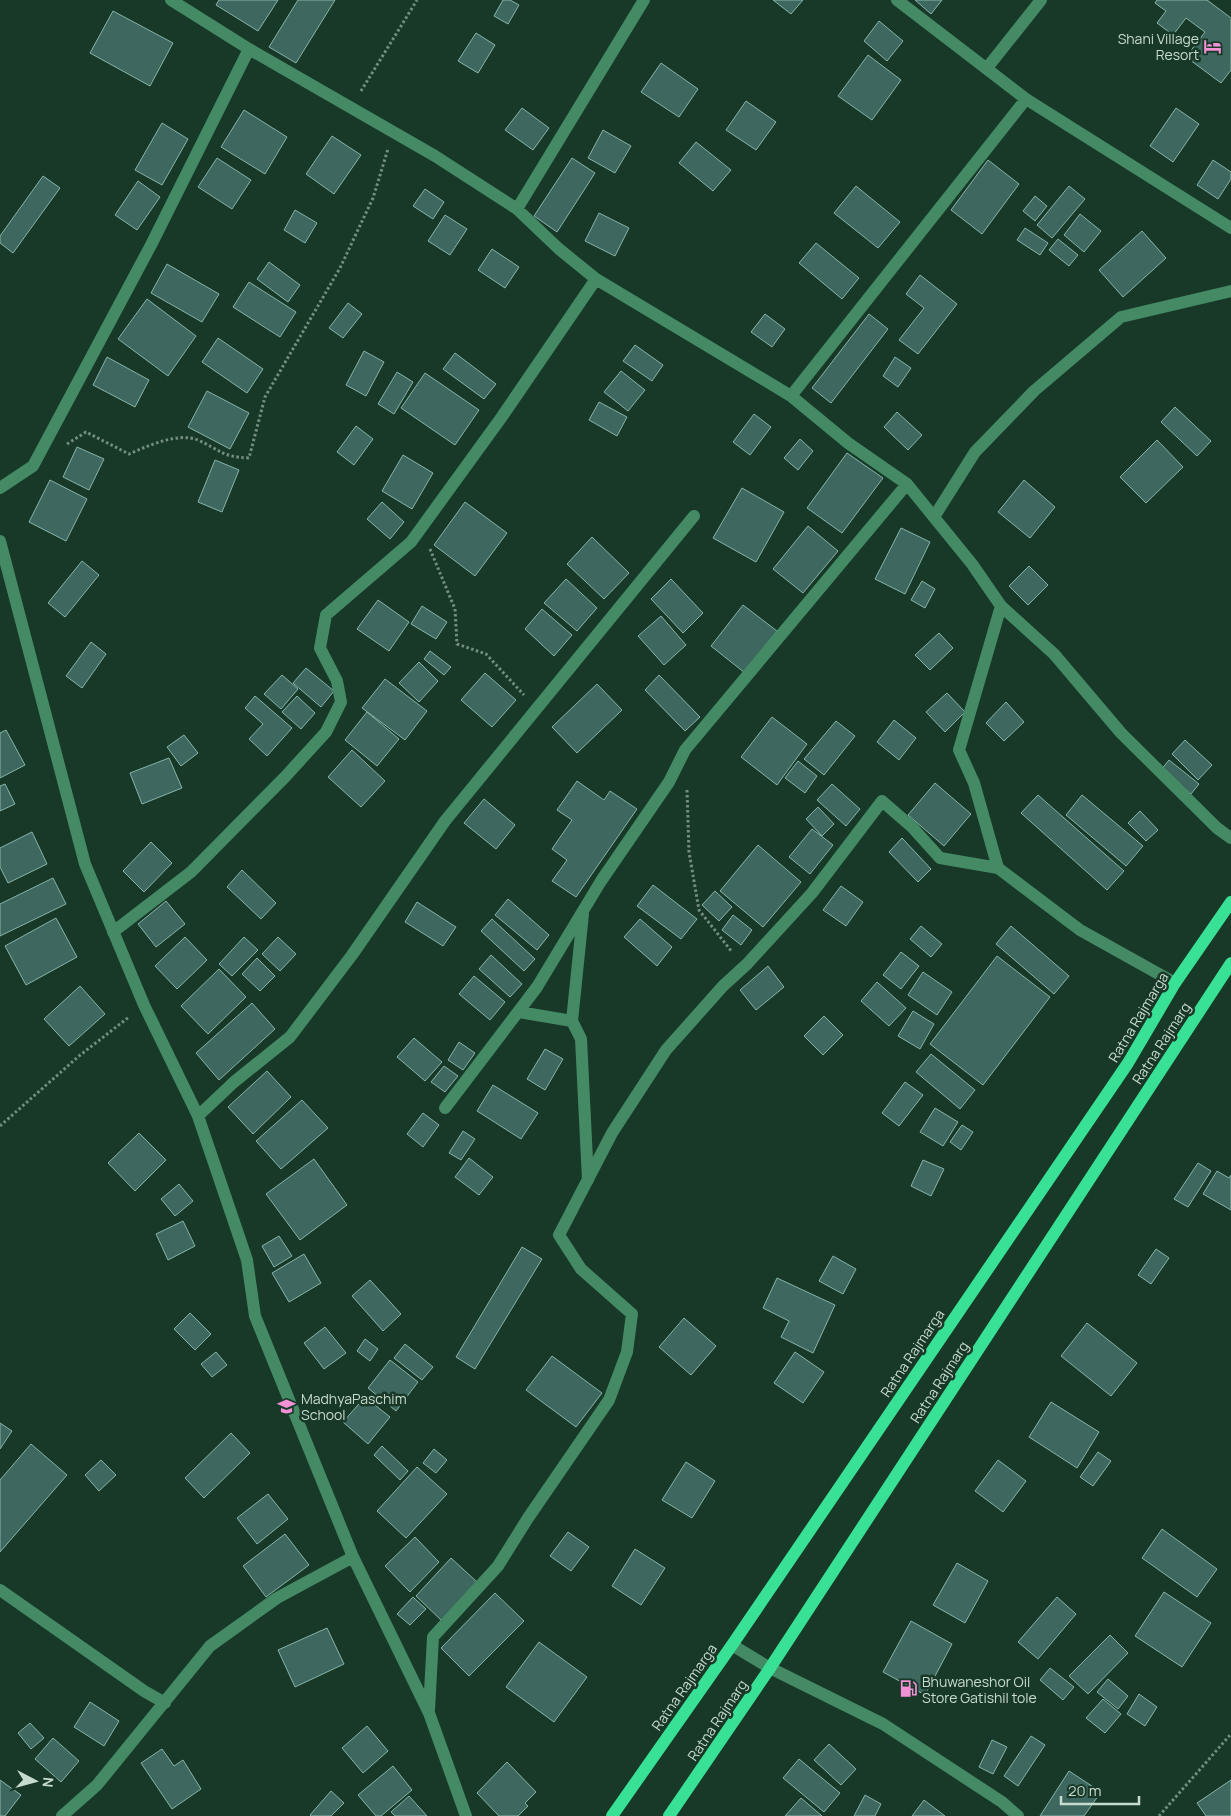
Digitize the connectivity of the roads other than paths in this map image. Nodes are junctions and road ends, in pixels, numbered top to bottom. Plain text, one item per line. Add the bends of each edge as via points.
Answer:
1 (171, 0) edge
2 (644, 0) edge
3 (897, 0) edge
4 (1041, 0) edge
5 (249, 49) junction
6 (987, 68) junction
7 (1026, 98) junction
8 (517, 209) junction
9 (1231, 228) edge
10 (596, 279) junction
11 (1231, 291) edge
12 (791, 396) junction
13 (908, 484) junction
14 (0, 488) edge
15 (694, 516) dead end
16 (934, 517) junction
17 (0, 541) edge
18 (1001, 606) junction
19 (1231, 838) edge
20 (998, 868) junction
21 (1231, 902) edge
22 (584, 910) junction
23 (113, 932) junction
24 (1231, 963) edge
25 (1175, 983) junction
26 (519, 1012) junction
27 (572, 1021) junction
28 (444, 1108) dead end
29 (198, 1116) junction
30 (588, 1180) junction
31 (353, 1557) junction
32 (0, 1590) edge
33 (732, 1645) junction
34 (770, 1668) junction
35 (165, 1703) junction
36 (429, 1713) junction
37 (62, 1816) edge
38 (466, 1816) edge
39 (612, 1816) edge
40 (669, 1816) edge
41 (1018, 1816) edge

1 - 5 street
2 - 8 street
3 - 6 street
4 - 6 street
5 - 8 street via 397,134
5 - 14 street via 33,466
6 - 7 street
7 - 9 street
7 - 12 street
8 - 10 street
10 - 12 street
10 - 23 street via 502,418 411,542 326,615 320,648 336,681 341,702 326,732 191,872
11 - 16 street via 1121,317 1034,392 975,452
12 - 13 street via 848,443
13 - 16 street
13 - 22 street via 685,750 669,782
15 - 29 street via 445,821 352,955 290,1037
16 - 18 street
17 - 23 street via 85,864
18 - 19 street via 1054,654 1121,733
18 - 20 street via 959,750 974,783
20 - 25 street via 1080,930
20 - 30 street via 940,858 882,801 812,893 666,1050 612,1133
21 - 25 main road, Ratna Rajmarga
22 - 26 street
22 - 27 street
23 - 29 street
24 - 34 main road, Ratna Rajmarg
25 - 33 main road, Ratna Rajmarga via 1123,1071
26 - 27 street
26 - 28 street
27 - 30 street via 581,1039
29 - 31 street via 247,1260 255,1316
30 - 36 street via 559,1235 581,1268 632,1314 627,1352 609,1400 498,1566 433,1637
31 - 35 street via 276,1598 210,1646
31 - 36 street
32 - 35 street
33 - 34 street
33 - 39 main road, Ratna Rajmarga
34 - 40 main road, Ratna Rajmarg
34 - 41 street via 883,1724 1002,1802
35 - 37 street via 97,1785
36 - 38 street

